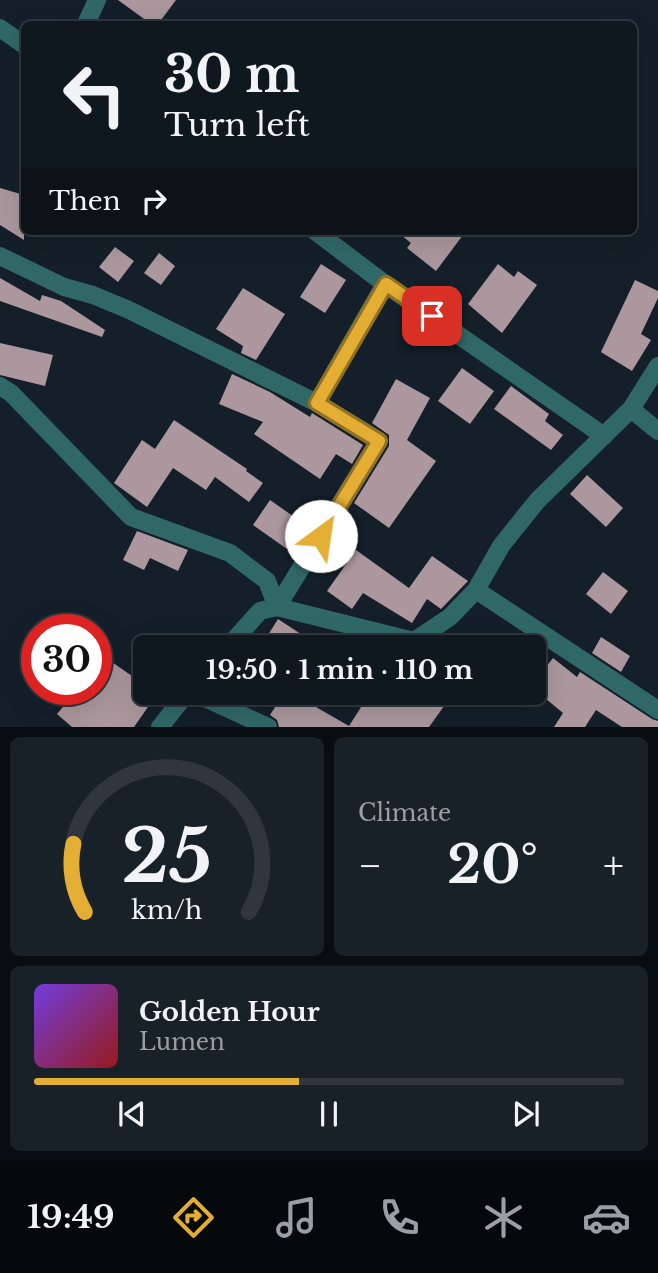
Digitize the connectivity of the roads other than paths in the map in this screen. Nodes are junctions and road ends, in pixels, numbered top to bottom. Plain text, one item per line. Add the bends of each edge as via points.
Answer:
1 (97, 0) edge
2 (87, 21) edge
3 (0, 28) edge
4 (21, 43) edge
5 (320, 235) edge
6 (0, 256) edge
7 (386, 284) junction
8 (658, 366) edge
9 (0, 386) edge
10 (317, 403) junction
11 (631, 409) junction
12 (658, 431) edge
13 (604, 436) junction
14 (477, 590) junction
15 (277, 607) junction
16 (239, 635) edge
17 (177, 705) edge
18 (220, 705) edge
19 (658, 710) edge
20 (160, 727) edge
21 (268, 727) edge

1 - 2 street
3 - 4 street
5 - 7 street
6 - 10 street via 64,287 129,310
7 - 10 street
7 - 13 street
8 - 11 street
9 - 15 street via 131,517 230,553 267,581
10 - 15 street via 379,441
11 - 12 street
11 - 13 street
13 - 14 street via 537,501 500,547
14 - 15 street via 450,617 414,641
14 - 19 street
15 - 16 street via 260,611
17 - 20 street
18 - 21 street

